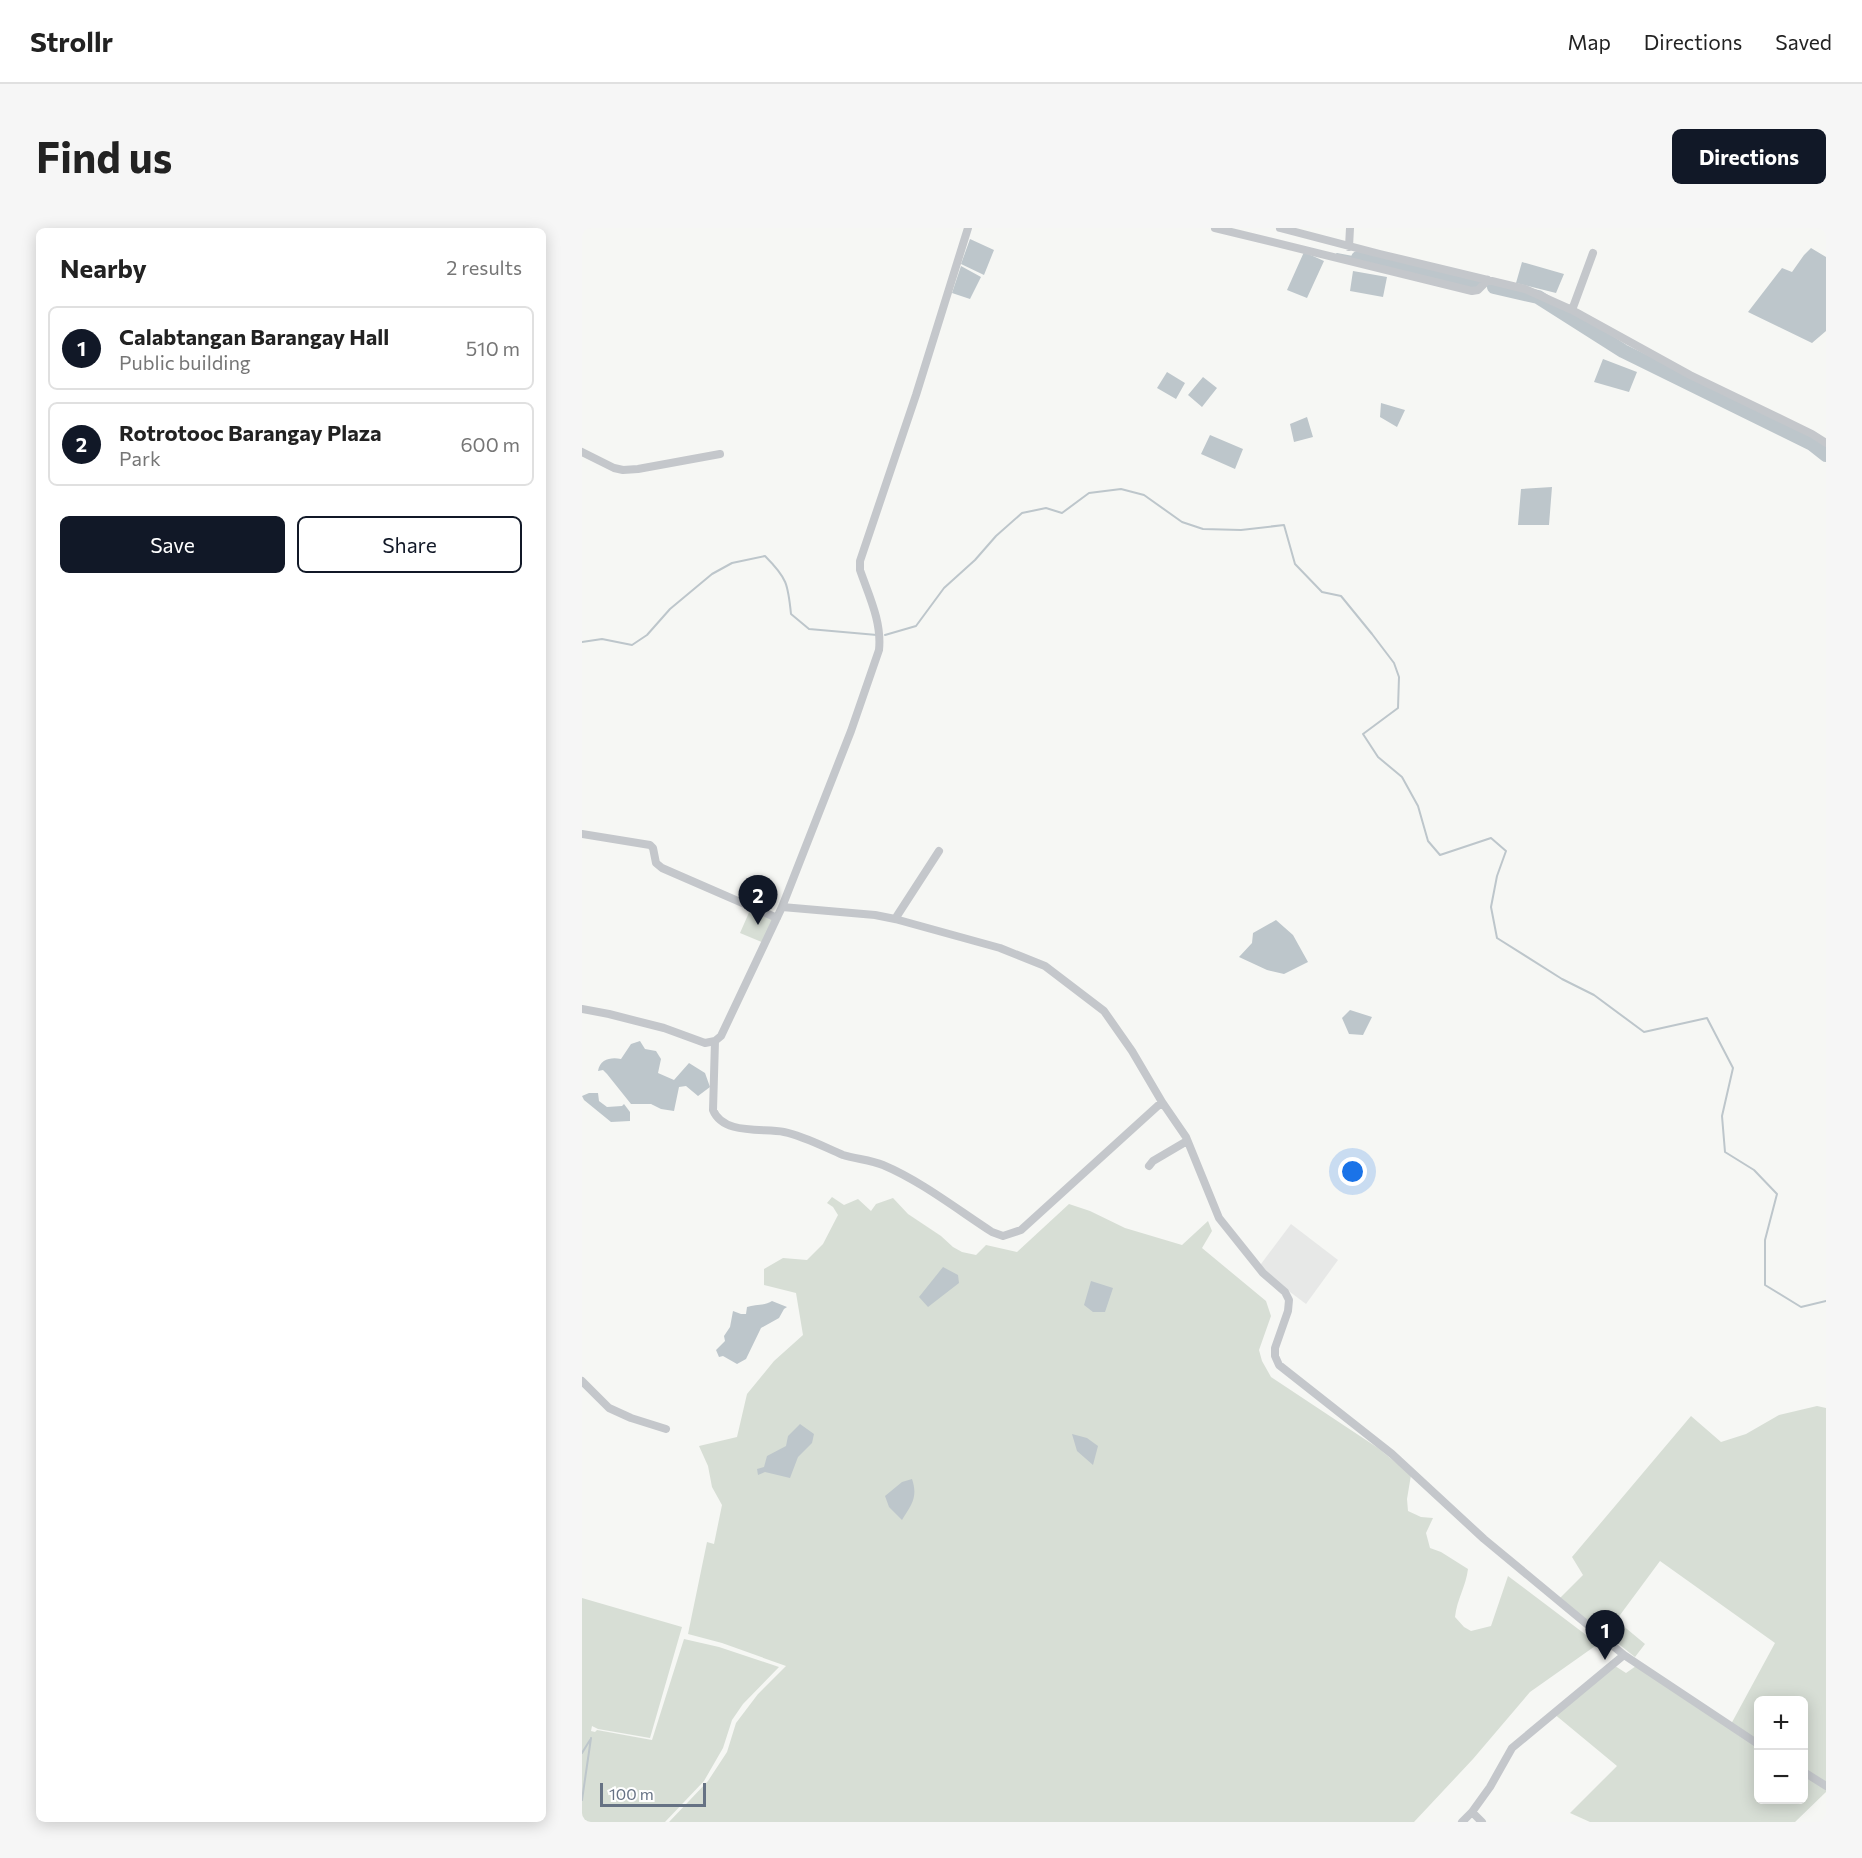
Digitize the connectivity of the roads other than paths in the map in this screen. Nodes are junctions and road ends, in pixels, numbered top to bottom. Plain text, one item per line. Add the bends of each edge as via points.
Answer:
1 (969, 228) edge
2 (1215, 228) edge
3 (1280, 228) edge
4 (1350, 228) edge
5 (1349, 247) junction
6 (1593, 253) dead end
7 (1488, 280) junction
8 (1572, 310) junction
9 (1826, 443) edge
10 (582, 452) edge
11 (720, 454) dead end
12 (582, 834) edge
13 (939, 851) dead end
14 (782, 907) junction
15 (777, 918) junction
16 (895, 919) junction
17 (582, 1009) edge
18 (715, 1041) junction
19 (1162, 1102) junction
20 (1187, 1141) junction
21 (1149, 1166) dead end
22 (582, 1381) edge
23 (666, 1429) dead end
24 (1624, 1655) junction
25 (1754, 1741) edge
26 (1808, 1775) edge
27 (1826, 1786) edge
28 (1472, 1812) junction
29 (1462, 1822) edge
30 (1482, 1822) edge

1 - 14 street via 860,561 879,622 879,650
2 - 7 street via 1472,291
3 - 5 street
4 - 5 street
5 - 7 street
6 - 8 street
7 - 8 street via 1525,289
8 - 9 street
10 - 11 street via 623,470
12 - 15 street via 651,845 656,863 662,868
13 - 16 street
14 - 15 street
14 - 16 street
15 - 18 street via 721,1036
16 - 19 street via 1000,948 1045,966 1104,1011
17 - 18 street via 664,1028 705,1043
18 - 19 street via 713,1110 723,1123 783,1132 882,1165 1003,1236 1021,1230
19 - 20 street
20 - 21 street
20 - 24 street via 1219,1218 1289,1300 1275,1348 1279,1365 1392,1454 1484,1539
22 - 23 street via 609,1408
24 - 25 street
24 - 28 street via 1512,1748
26 - 27 street
28 - 29 street
28 - 30 street

